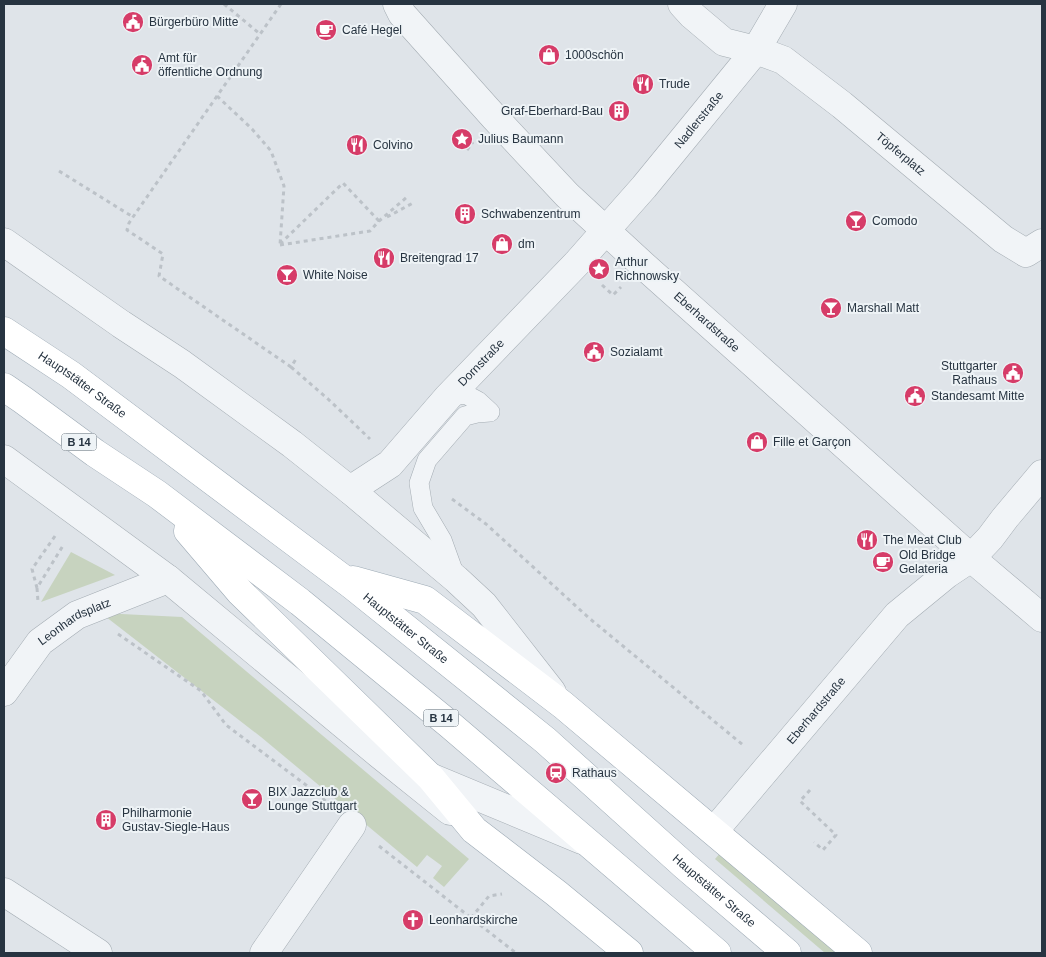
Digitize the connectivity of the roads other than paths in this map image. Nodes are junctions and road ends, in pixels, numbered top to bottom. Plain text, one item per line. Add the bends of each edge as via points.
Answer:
1 (397, 4) edge
2 (682, 4) edge
3 (783, 4) edge
4 (756, 50) junction
5 (606, 230) junction
6 (4, 242) edge
7 (1042, 243) edge
8 (4, 331) edge
9 (4, 387) edge
10 (448, 397) junction
11 (4, 459) edge
12 (1042, 474) edge
13 (350, 490) junction
14 (157, 494) junction
15 (971, 558) junction
16 (339, 576) junction
17 (168, 578) junction
18 (456, 579) junction
19 (1042, 618) edge
20 (4, 692) edge
21 (563, 705) junction
22 (378, 754) junction
23 (432, 778) junction
24 (352, 825) road end
25 (474, 830) junction
26 (714, 831) junction
27 (588, 843) junction
28 (4, 892) edge
29 (627, 952) edge
30 (98, 953) edge
31 (264, 953) edge
32 (717, 953) edge
33 (787, 953) edge
34 (858, 953) edge

1 - 5 street, Eberhardstraße via 402,14 494,117
2 - 4 street via 724,42
3 - 4 street, Nadlerstraße
4 - 5 street, Nadlerstraße
4 - 7 street, Töpferplatz via 791,65 1002,238 1026,254
5 - 10 street, Dornstraße
5 - 15 street, Eberhardstraße
6 - 13 street via 182,364
8 - 16 main road, Hauptstätter Straße via 71,375
9 - 14 main road, B 14 via 94,453
10 - 13 street, Dornstraße via 390,464
10 - 18 lane via 465,394 490,412 465,416 426,460 419,483 423,508 442,540
11 - 17 street
12 - 15 street
13 - 18 street
14 - 23 main road, B 14 via 240,592
14 - 27 main road, B 14 via 300,602
15 - 19 street, Eberhardstraße
15 - 26 street, Eberhardstraße via 897,616
16 - 21 main road via 425,600
16 - 33 main road, Hauptstätter Straße via 545,740
17 - 20 street, Leonhardsplatz via 77,615 40,642
17 - 22 street
18 - 21 street via 484,605
21 - 26 main road
22 - 23 street
22 - 25 street
23 - 25 main road, B 14
23 - 27 street
24 - 31 street
25 - 29 main road, B 14
26 - 34 main road
27 - 32 main road, B 14
28 - 30 street

